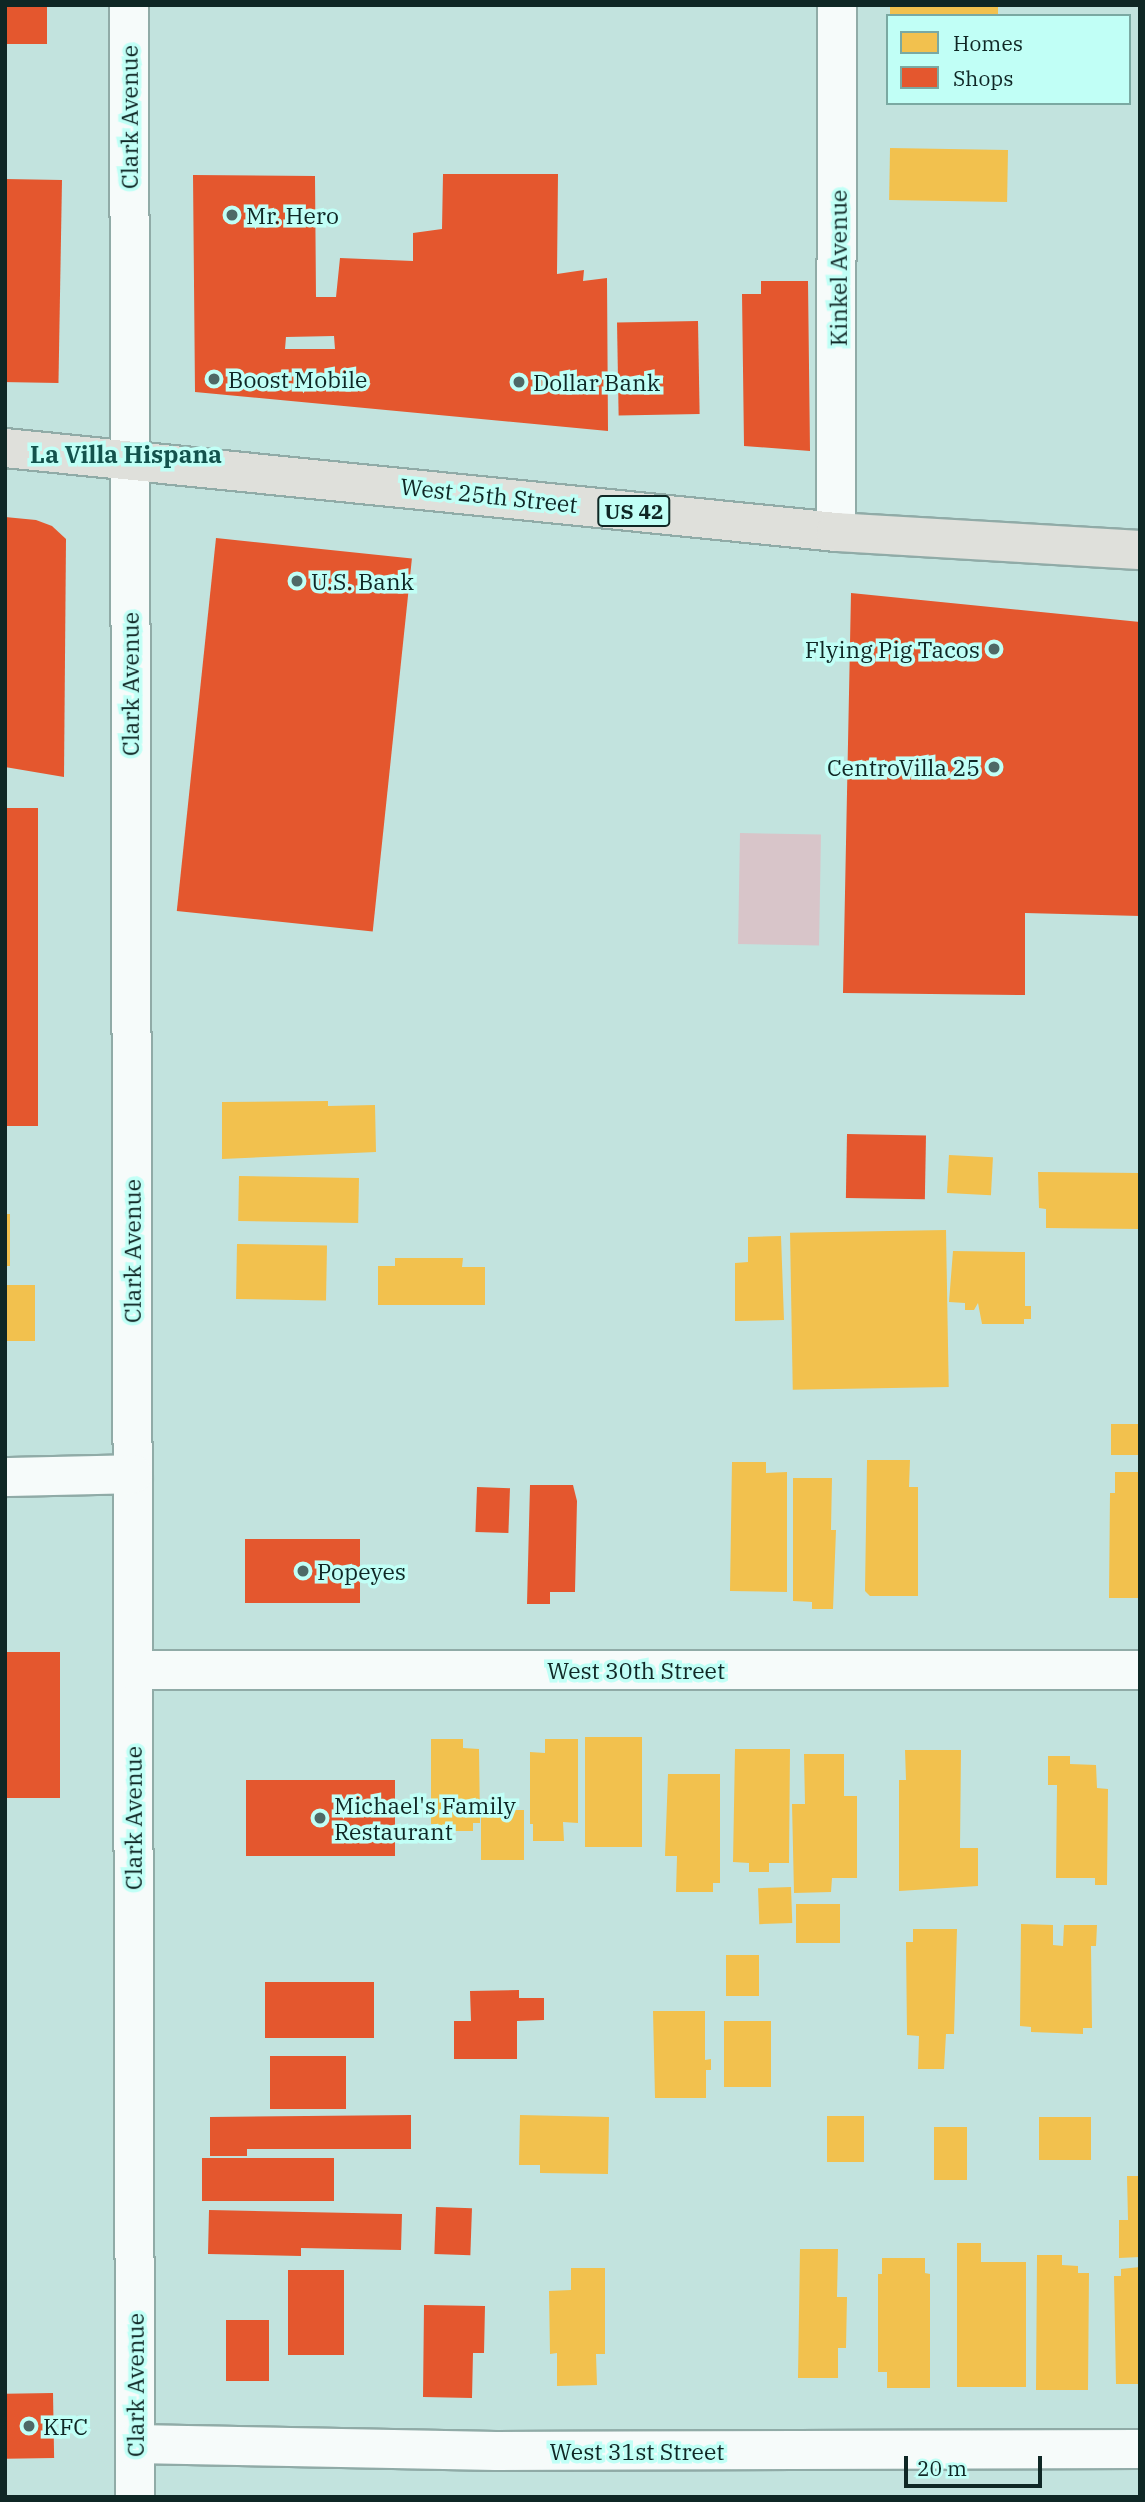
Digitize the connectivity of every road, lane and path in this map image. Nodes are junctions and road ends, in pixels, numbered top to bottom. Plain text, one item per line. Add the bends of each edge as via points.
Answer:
1 (129, 5) edge
2 (837, 5) edge
3 (5, 448) edge
4 (129, 458) junction
5 (836, 532) junction
6 (1140, 550) edge
7 (133, 1474) junction
8 (5, 1477) edge
9 (133, 1670) junction
10 (1140, 1670) edge
11 (135, 2444) junction
12 (1140, 2449) edge
13 (135, 2497) edge

1 - 4 street, Clark Avenue
2 - 5 street, Kinkel Avenue
3 - 4 main road, West 25th Street / US 42
4 - 5 main road, West 25th Street / US 42
4 - 7 street, Clark Avenue
5 - 6 main road, West 25th Street / US 42
7 - 8 street
7 - 9 street, Clark Avenue
9 - 10 street, West 30th Street
9 - 11 street, Clark Avenue
11 - 12 street, West 31st Street via 496,2451
11 - 13 street, Clark Avenue

